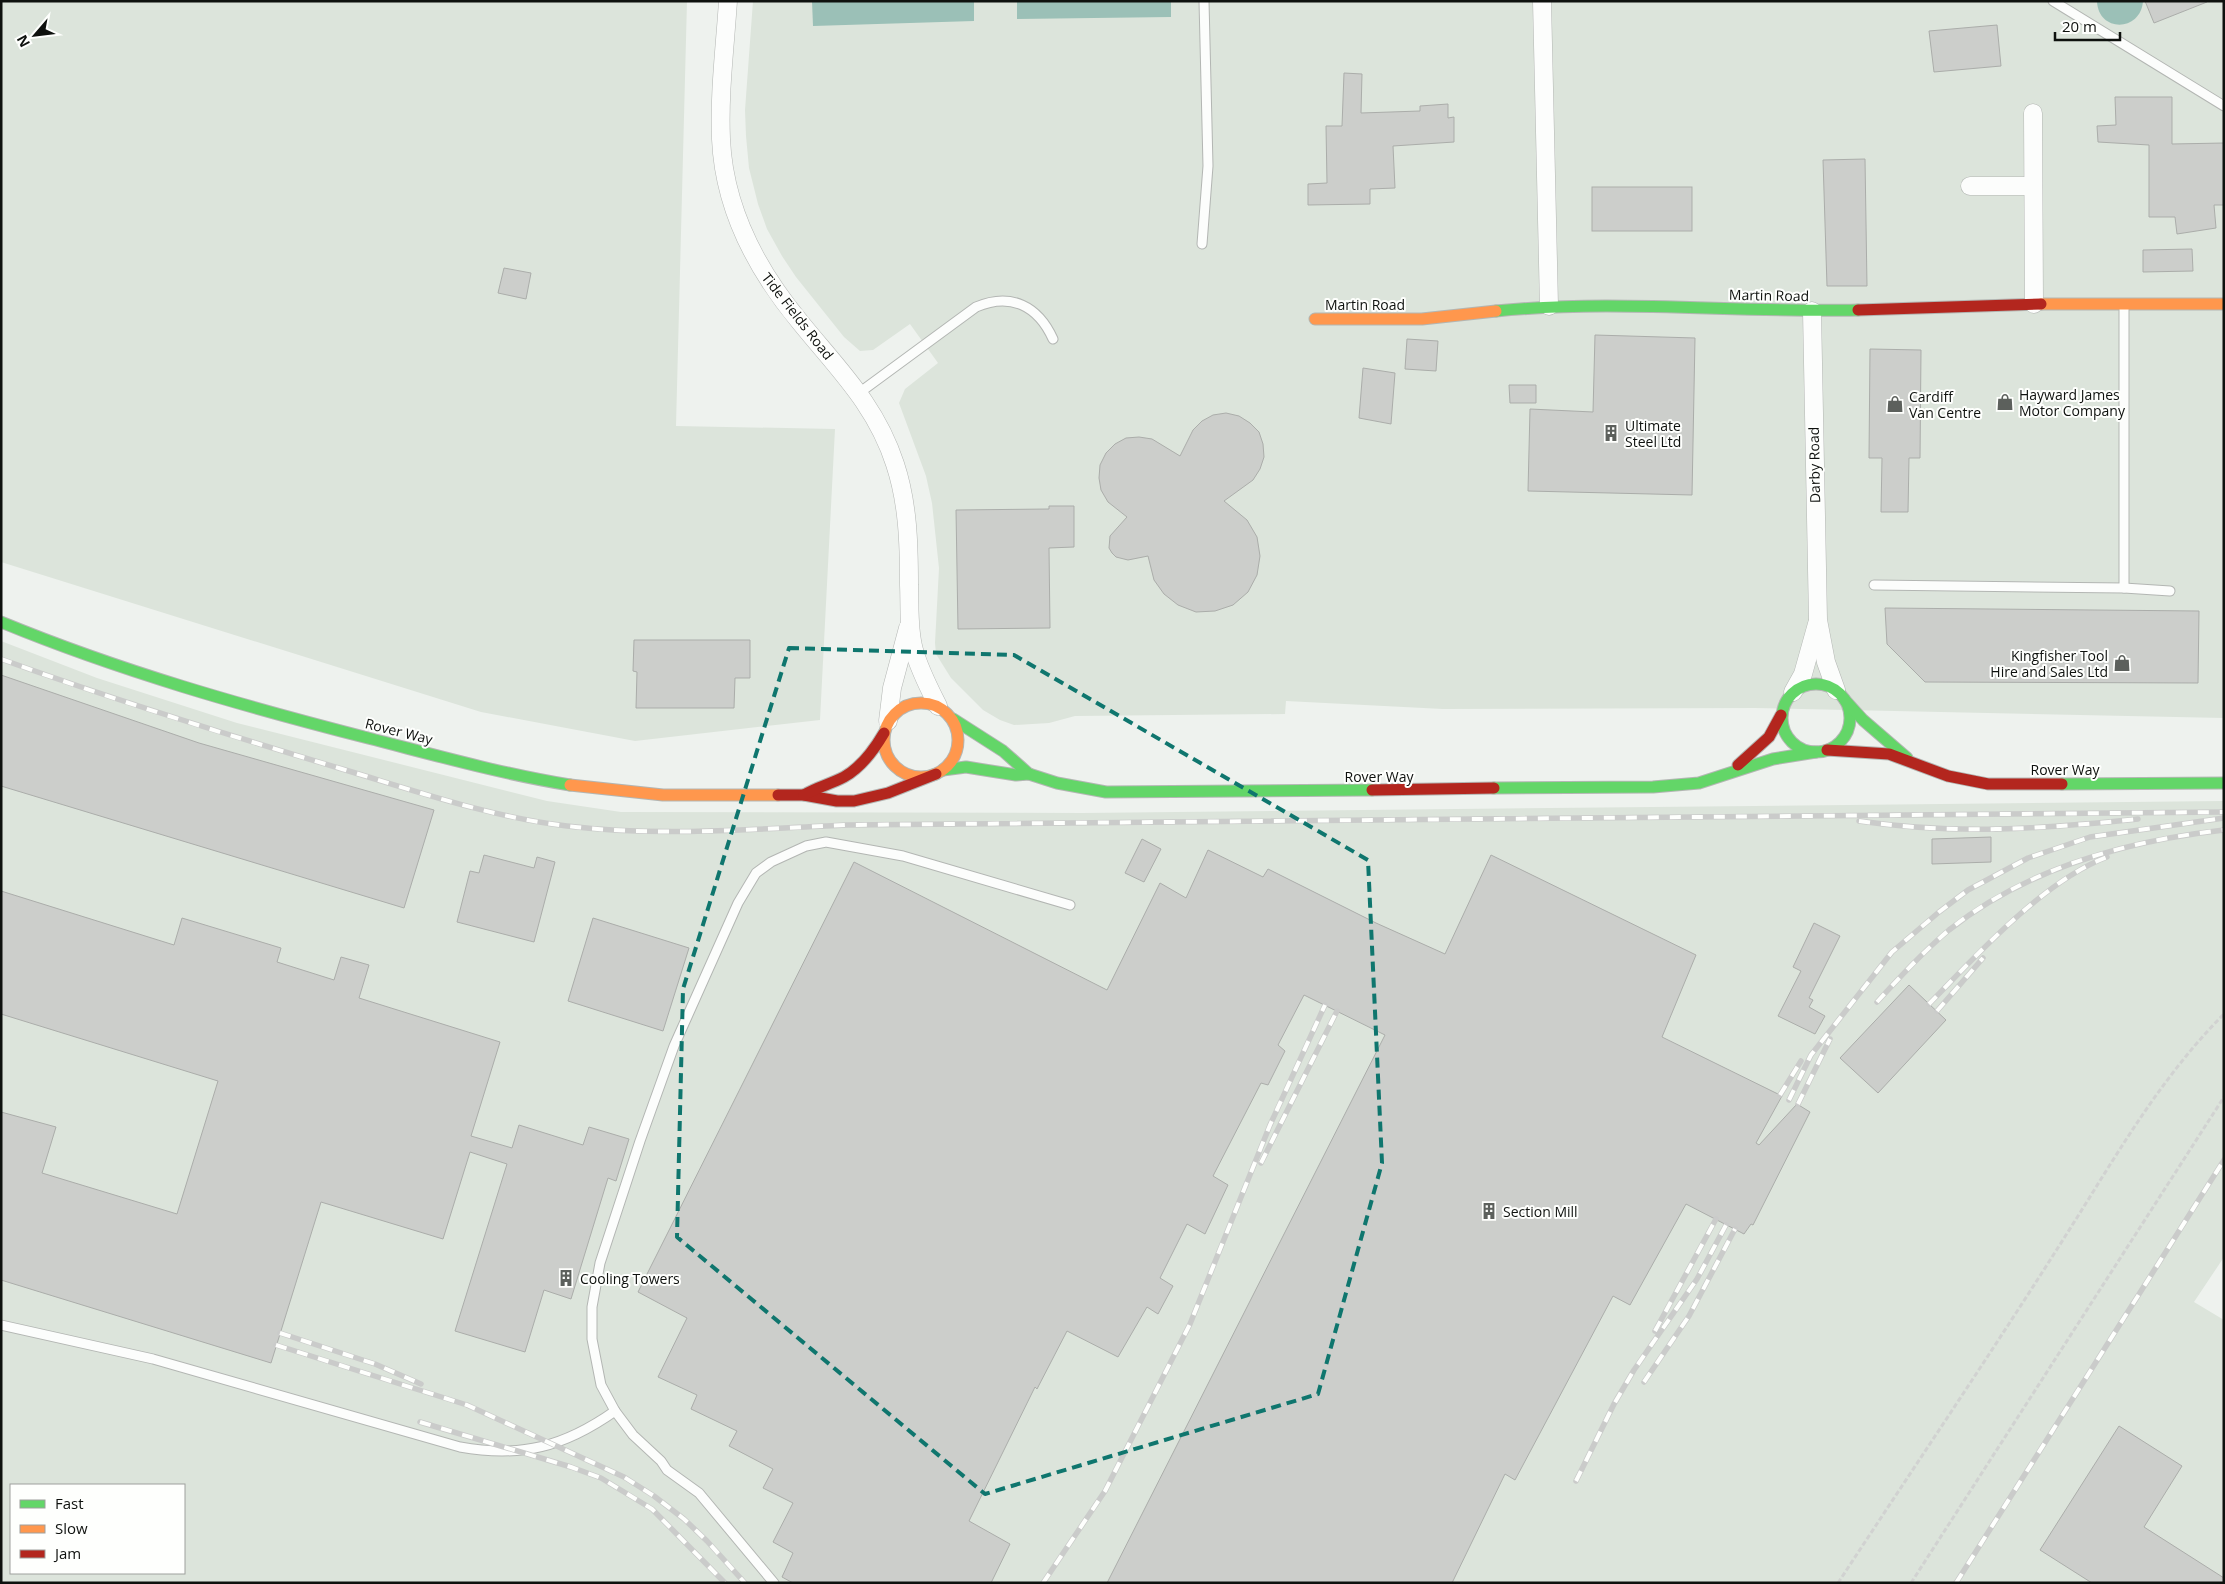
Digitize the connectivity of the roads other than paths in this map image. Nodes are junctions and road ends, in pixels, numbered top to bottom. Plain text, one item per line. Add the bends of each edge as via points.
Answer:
1 (728, 1) edge
2 (1204, 1) edge
3 (1542, 1) edge
4 (2053, 1) edge
5 (2224, 106) edge
6 (2033, 113) dead end
7 (1970, 186) dead end
8 (2033, 186) junction
9 (1202, 244) dead end
10 (2034, 304) junction
11 (2224, 304) edge
12 (2124, 305) junction
13 (1549, 306) junction
14 (1812, 311) junction
15 (1315, 319) dead end
16 (1053, 339) dead end
17 (859, 393) junction
18 (1874, 585) dead end
19 (2124, 588) junction
20 (2170, 591) dead end
21 (910, 620) junction
22 (1818, 620) junction
23 (1, 622) edge
24 (1793, 692) junction
25 (1840, 694) junction
26 (938, 706) junction
27 (1781, 715) junction
28 (953, 719) junction
29 (886, 727) junction
30 (1821, 751) junction
31 (1911, 761) junction
32 (940, 772) junction
33 (1730, 772) junction
34 (1029, 774) junction
35 (2224, 783) edge
36 (804, 795) junction
37 (1070, 905) dead end
38 (1, 1325) edge
39 (615, 1411) junction
40 (774, 1583) edge

1 - 17 street, Tide Fields Road via 720,111 721,141 734,211 752,254 773,288
2 - 9 lane via 1208,166
3 - 13 street
4 - 5 lane
6 - 8 street
7 - 8 street
8 - 10 street
10 - 12 street, Martin Road
10 - 14 street, Martin Road
11 - 12 street, Martin Road
12 - 19 lane
13 - 14 street, Martin Road
13 - 15 street, Martin Road via 1422,318
14 - 22 street, Darby Road
16 - 17 lane via 1033,311 1002,299 986,302 976,306
17 - 21 street, Tide Fields Road via 885,437 903,487 909,544
18 - 19 lane
19 - 20 lane
21 - 26 street, Tide Fields Road via 914,649
21 - 29 street, Tide Fields Road via 892,688
22 - 24 street, Darby Road via 1803,674
22 - 25 street, Darby Road via 1826,662
23 - 36 street, Rover Way via 137,674 198,693 489,768 580,787 617,791
24 - 25 street via 1819,683
24 - 27 street
25 - 30 street via 1849,708 1848,729 1843,738
25 - 31 street, Rover Way via 1869,726
26 - 28 street
26 - 29 street via 916,702 895,712
27 - 30 street via 1784,732 1795,745
27 - 33 street, Rover Way via 1769,737
28 - 32 street via 959,742 953,762
28 - 34 street, Rover Way via 1018,761
29 - 32 street via 884,744 894,765 913,776 925,777
29 - 36 street via 859,767
30 - 31 street, Rover Way via 1865,751
30 - 33 street, Rover Way via 1782,756
31 - 35 street, Rover Way via 1948,776 1988,784
32 - 34 street, Rover Way via 966,767
32 - 36 street, Rover Way via 883,795 859,800 822,802
33 - 34 street, Rover Way via 1699,783 1653,787 1158,793 1078,788
37 - 39 lane via 902,856 837,843 800,848 756,873 738,903 674,1046 600,1263 592,1307 592,1339 601,1385
38 - 39 lane via 153,1359 489,1452 520,1452 553,1444 585,1431
39 - 40 lane via 667,1470 699,1493

